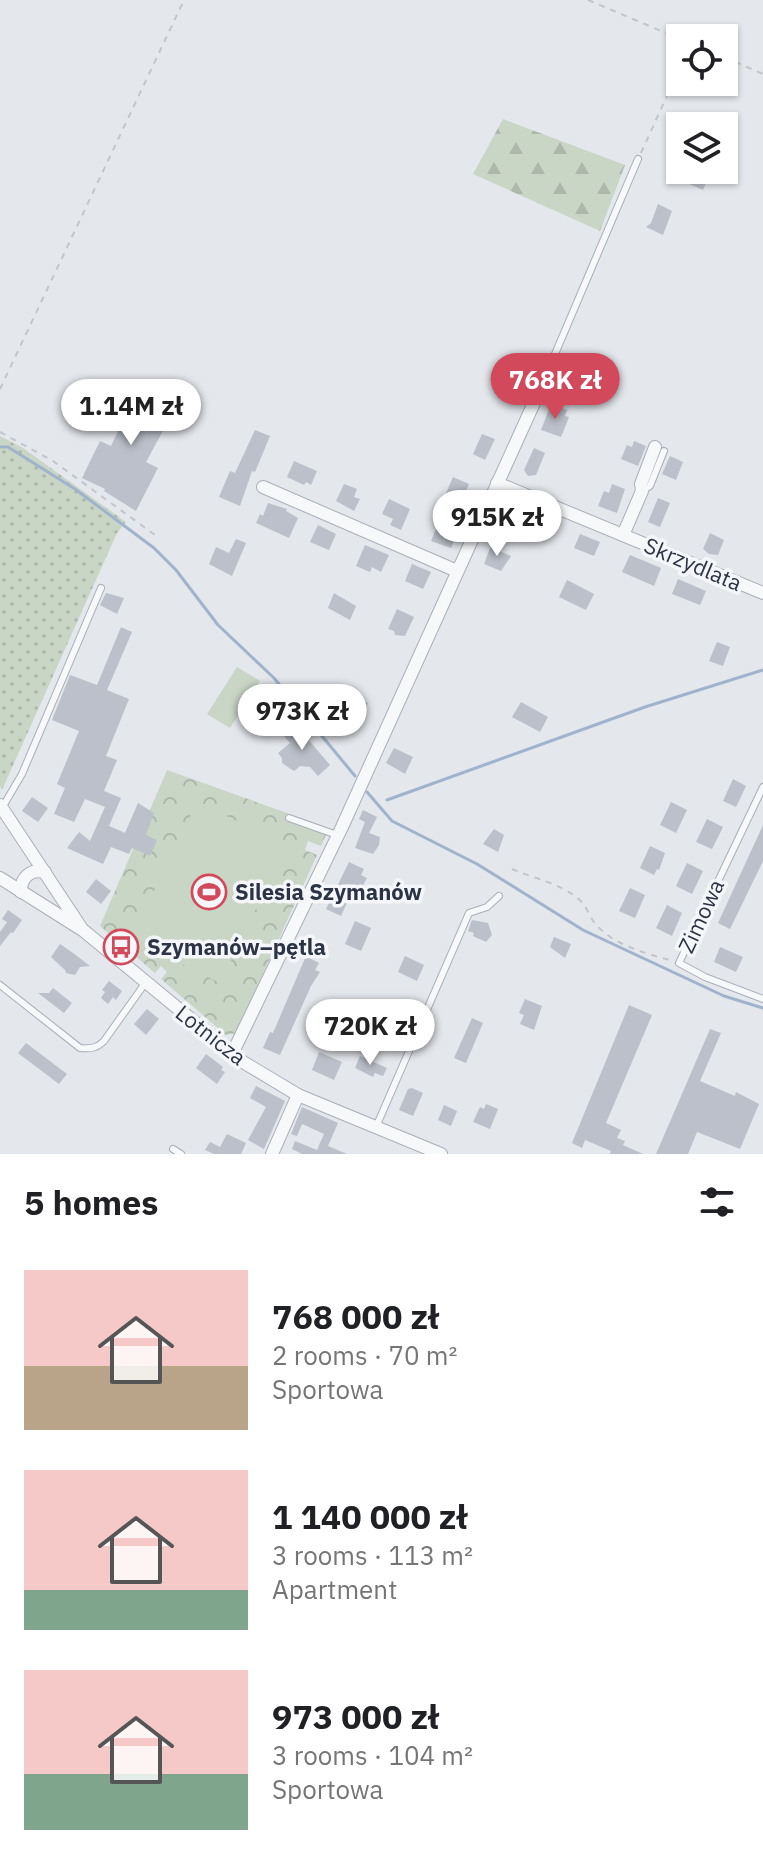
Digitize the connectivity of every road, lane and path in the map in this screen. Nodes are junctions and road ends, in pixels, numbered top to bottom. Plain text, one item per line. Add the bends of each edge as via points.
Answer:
1 (184, 0) edge
2 (588, 0) edge
3 (666, 33) edge
4 (738, 63) edge
5 (763, 74) edge
6 (667, 96) edge
7 (638, 159) joint
8 (0, 389) edge
9 (538, 394) joint
10 (0, 432) edge
11 (660, 449) dead end
12 (497, 483) junction
13 (263, 487) dead end
14 (155, 535) dead end
15 (623, 535) junction
16 (457, 571) junction
17 (101, 588) dead end
18 (763, 593) edge
19 (763, 787) edge
20 (1, 806) edge
21 (289, 818) dead end
22 (337, 835) junction
23 (512, 869) dead end
24 (45, 872) junction
25 (0, 878) edge
26 (21, 892) junction
27 (499, 896) dead end
28 (84, 931) junction
29 (679, 963) junction
30 (146, 982) junction
31 (0, 985) edge
32 (763, 999) edge
33 (232, 1054) junction
34 (298, 1095) junction
35 (376, 1127) junction
36 (173, 1149) dead end
37 (181, 1154) edge
38 (272, 1154) edge
39 (441, 1154) edge

1 - 8 path
2 - 3 path
4 - 5 path
6 - 7 path
7 - 9 lane
9 - 12 street
10 - 14 path via 53,461
11 - 15 street, Skrzydlata
12 - 15 street, Skrzydlata
12 - 16 street
13 - 16 street
15 - 18 street, Skrzydlata
16 - 22 street
17 - 20 lane via 22,774
19 - 29 lane, Zimowa
20 - 24 street, Lotnicza
21 - 22 lane
22 - 33 street
23 - 29 path via 574,895 611,937
24 - 26 street via 26,875
24 - 28 street, Lotnicza
25 - 26 street, Lotnicza
26 - 28 street, Lotnicza
27 - 35 lane via 469,913
28 - 30 street, Lotnicza
29 - 32 lane, Zimowa
30 - 31 lane via 104,1041 89,1049 80,1048
30 - 33 street, Lotnicza
33 - 34 street, Lotnicza
34 - 35 street, Lotnicza
34 - 38 street
35 - 39 street, Lotnicza
36 - 37 lane

